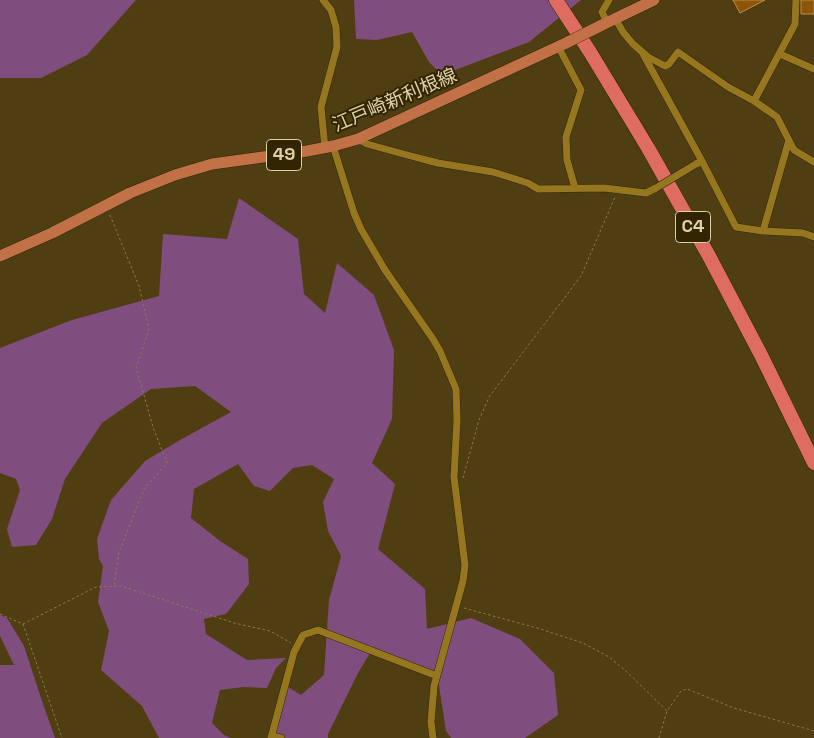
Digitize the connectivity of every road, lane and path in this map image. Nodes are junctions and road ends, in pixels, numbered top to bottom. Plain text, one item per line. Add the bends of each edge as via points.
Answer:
1 (323, 0) edge
2 (556, 0) edge
3 (609, 0) edge
4 (654, 0) edge
5 (796, 0) edge
6 (609, 22) junction
7 (562, 44) junction
8 (643, 53) junction
9 (780, 54) junction
10 (814, 69) edge
11 (754, 101) junction
12 (358, 139) junction
13 (789, 140) junction
14 (329, 147) junction
15 (814, 162) edge
16 (699, 163) junction
17 (575, 188) junction
18 (618, 190) junction
19 (106, 205) junction
20 (763, 231) junction
21 (814, 237) edge
22 (0, 256) edge
23 (814, 463) edge
24 (454, 477) junction
25 (114, 586) junction
26 (456, 606) junction
27 (0, 614) edge
28 (23, 624) junction
29 (297, 647) junction
30 (437, 676) junction
31 (667, 711) junction
32 (814, 731) edge
33 (272, 737) edge
34 (62, 738) edge
35 (281, 738) edge
36 (433, 738) edge
37 (659, 738) edge

1 - 14 street via 331,10 337,47 321,106
2 - 23 highway, C4 via 648,148 709,256
3 - 6 street via 602,12
4 - 6 main road, 江戸崎新利根線 / 49
5 - 9 street via 795,24
6 - 7 main road, 江戸崎新利根線 / 49, bridge
6 - 8 street
7 - 12 main road, 江戸崎新利根線 / 49
7 - 17 street via 582,90 566,137 567,160
8 - 11 street via 665,66 678,52
8 - 16 street
9 - 10 street
9 - 11 street
11 - 13 street via 777,117
12 - 14 main road, 江戸崎新利根線 / 49
12 - 17 street via 438,163 493,172 538,188
13 - 15 street via 794,150
13 - 20 street
14 - 19 main road, 江戸崎新利根線 / 49 via 212,164 175,175
14 - 24 street via 361,229 433,339 456,390
16 - 18 street, bridge via 646,193
16 - 20 street via 736,227
17 - 18 street
18 - 24 path via 581,276 489,397 463,478
19 - 22 main road, 江戸崎新利根線 / 49
19 - 25 path via 139,286 149,329 136,367 167,463 144,489 118,552
20 - 21 street via 803,233
24 - 26 street via 465,565
25 - 28 path via 96,587
25 - 29 path via 270,631
26 - 30 street
26 - 31 path via 584,643 609,657
27 - 28 path
28 - 34 path
29 - 30 street via 303,635 318,630
29 - 33 street
30 - 36 street via 431,722
31 - 32 path via 681,691 687,689 734,708
31 - 37 path
33 - 35 street

